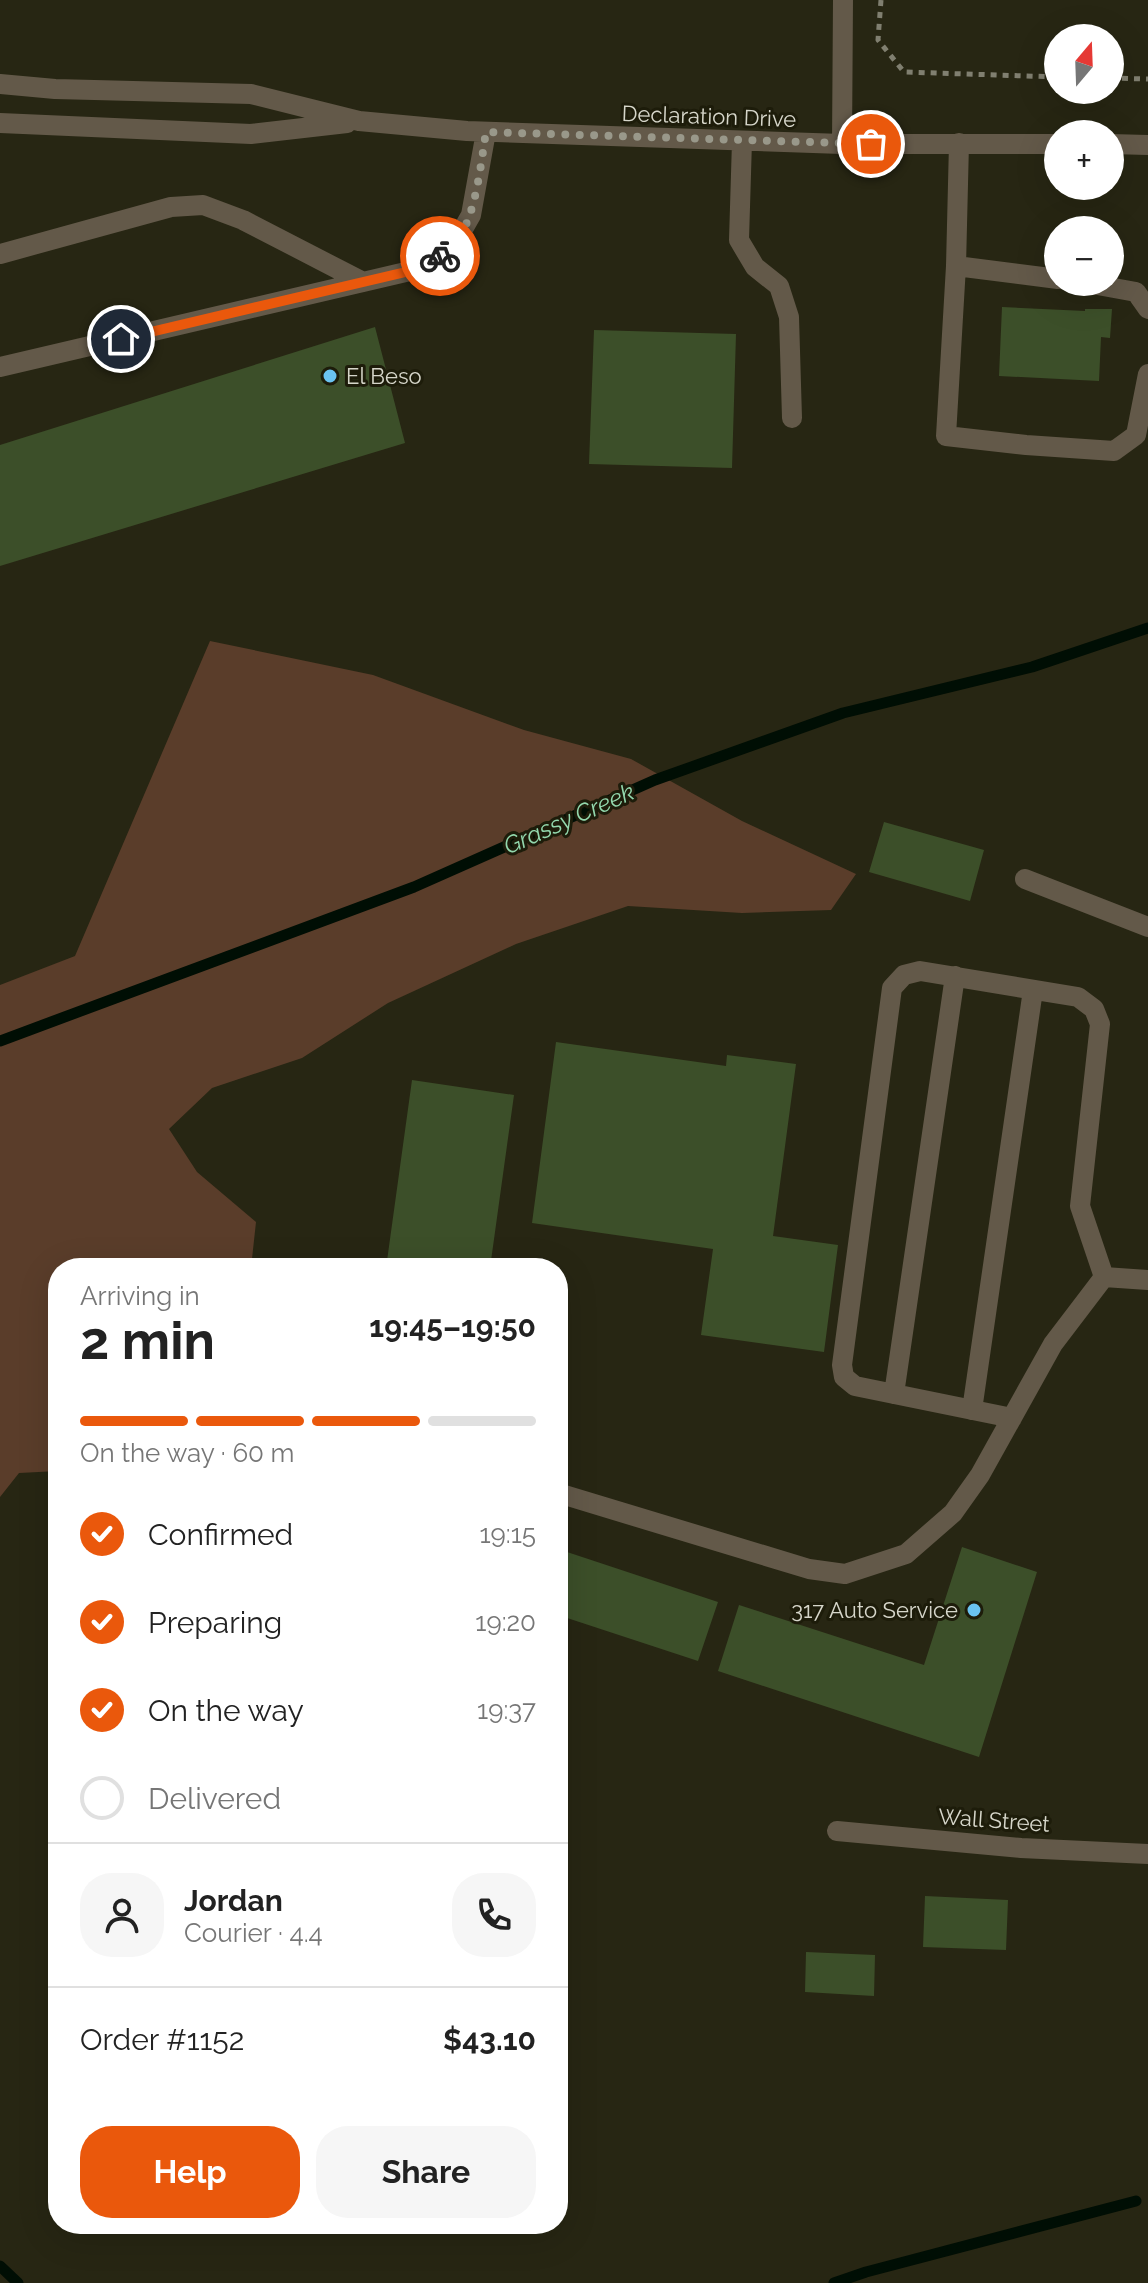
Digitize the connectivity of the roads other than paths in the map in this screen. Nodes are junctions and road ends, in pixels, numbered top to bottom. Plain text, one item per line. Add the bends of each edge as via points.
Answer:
1 (843, 0) edge
2 (0, 84) edge
3 (359, 121) junction
4 (0, 123) edge
5 (486, 132) junction
6 (742, 141) junction
7 (959, 143) junction
8 (842, 144) junction
9 (1044, 144) edge
10 (1124, 144) edge
11 (1148, 145) edge
12 (0, 254) edge
13 (956, 266) junction
14 (1044, 277) edge
15 (363, 282) junction
16 (1124, 290) edge
17 (1148, 309) edge
18 (0, 367) edge
19 (1148, 374) edge
20 (792, 418) dead end
21 (1025, 879) dead end
22 (1148, 927) edge
23 (955, 976) junction
24 (1033, 990) junction
25 (1104, 1277) junction
26 (1148, 1280) edge
27 (894, 1394) junction
28 (972, 1410) junction
29 (1012, 1418) junction
30 (568, 1496) edge
31 (837, 1831) dead end
32 (1148, 1854) edge

1 - 8 street
2 - 3 street, Declaration Drive via 251,94
3 - 4 street, Declaration Drive via 251,134
3 - 5 street, Declaration Drive
5 - 6 street, Declaration Drive
5 - 15 street via 471,215 450,252 410,271
6 - 8 street, Declaration Drive
6 - 20 street via 739,240 755,267 779,286 789,317
7 - 8 street, Declaration Drive
7 - 9 street, Declaration Drive
7 - 13 street
10 - 11 street
12 - 15 street via 171,207 203,205
13 - 14 street
13 - 19 street via 946,436 1114,451 1136,435
15 - 18 street
16 - 17 street via 1136,292
21 - 22 street
23 - 24 street
23 - 27 street
23 - 27 street via 920,971 904,975 892,988 842,1365 844,1377 855,1386
24 - 25 street via 1078,997 1094,1009 1100,1024 1080,1206
24 - 28 street
25 - 26 street
25 - 29 street via 1053,1344
27 - 28 street
28 - 29 street
29 - 30 street via 953,1513 906,1554 845,1574 809,1569
31 - 32 street, Wall Street

